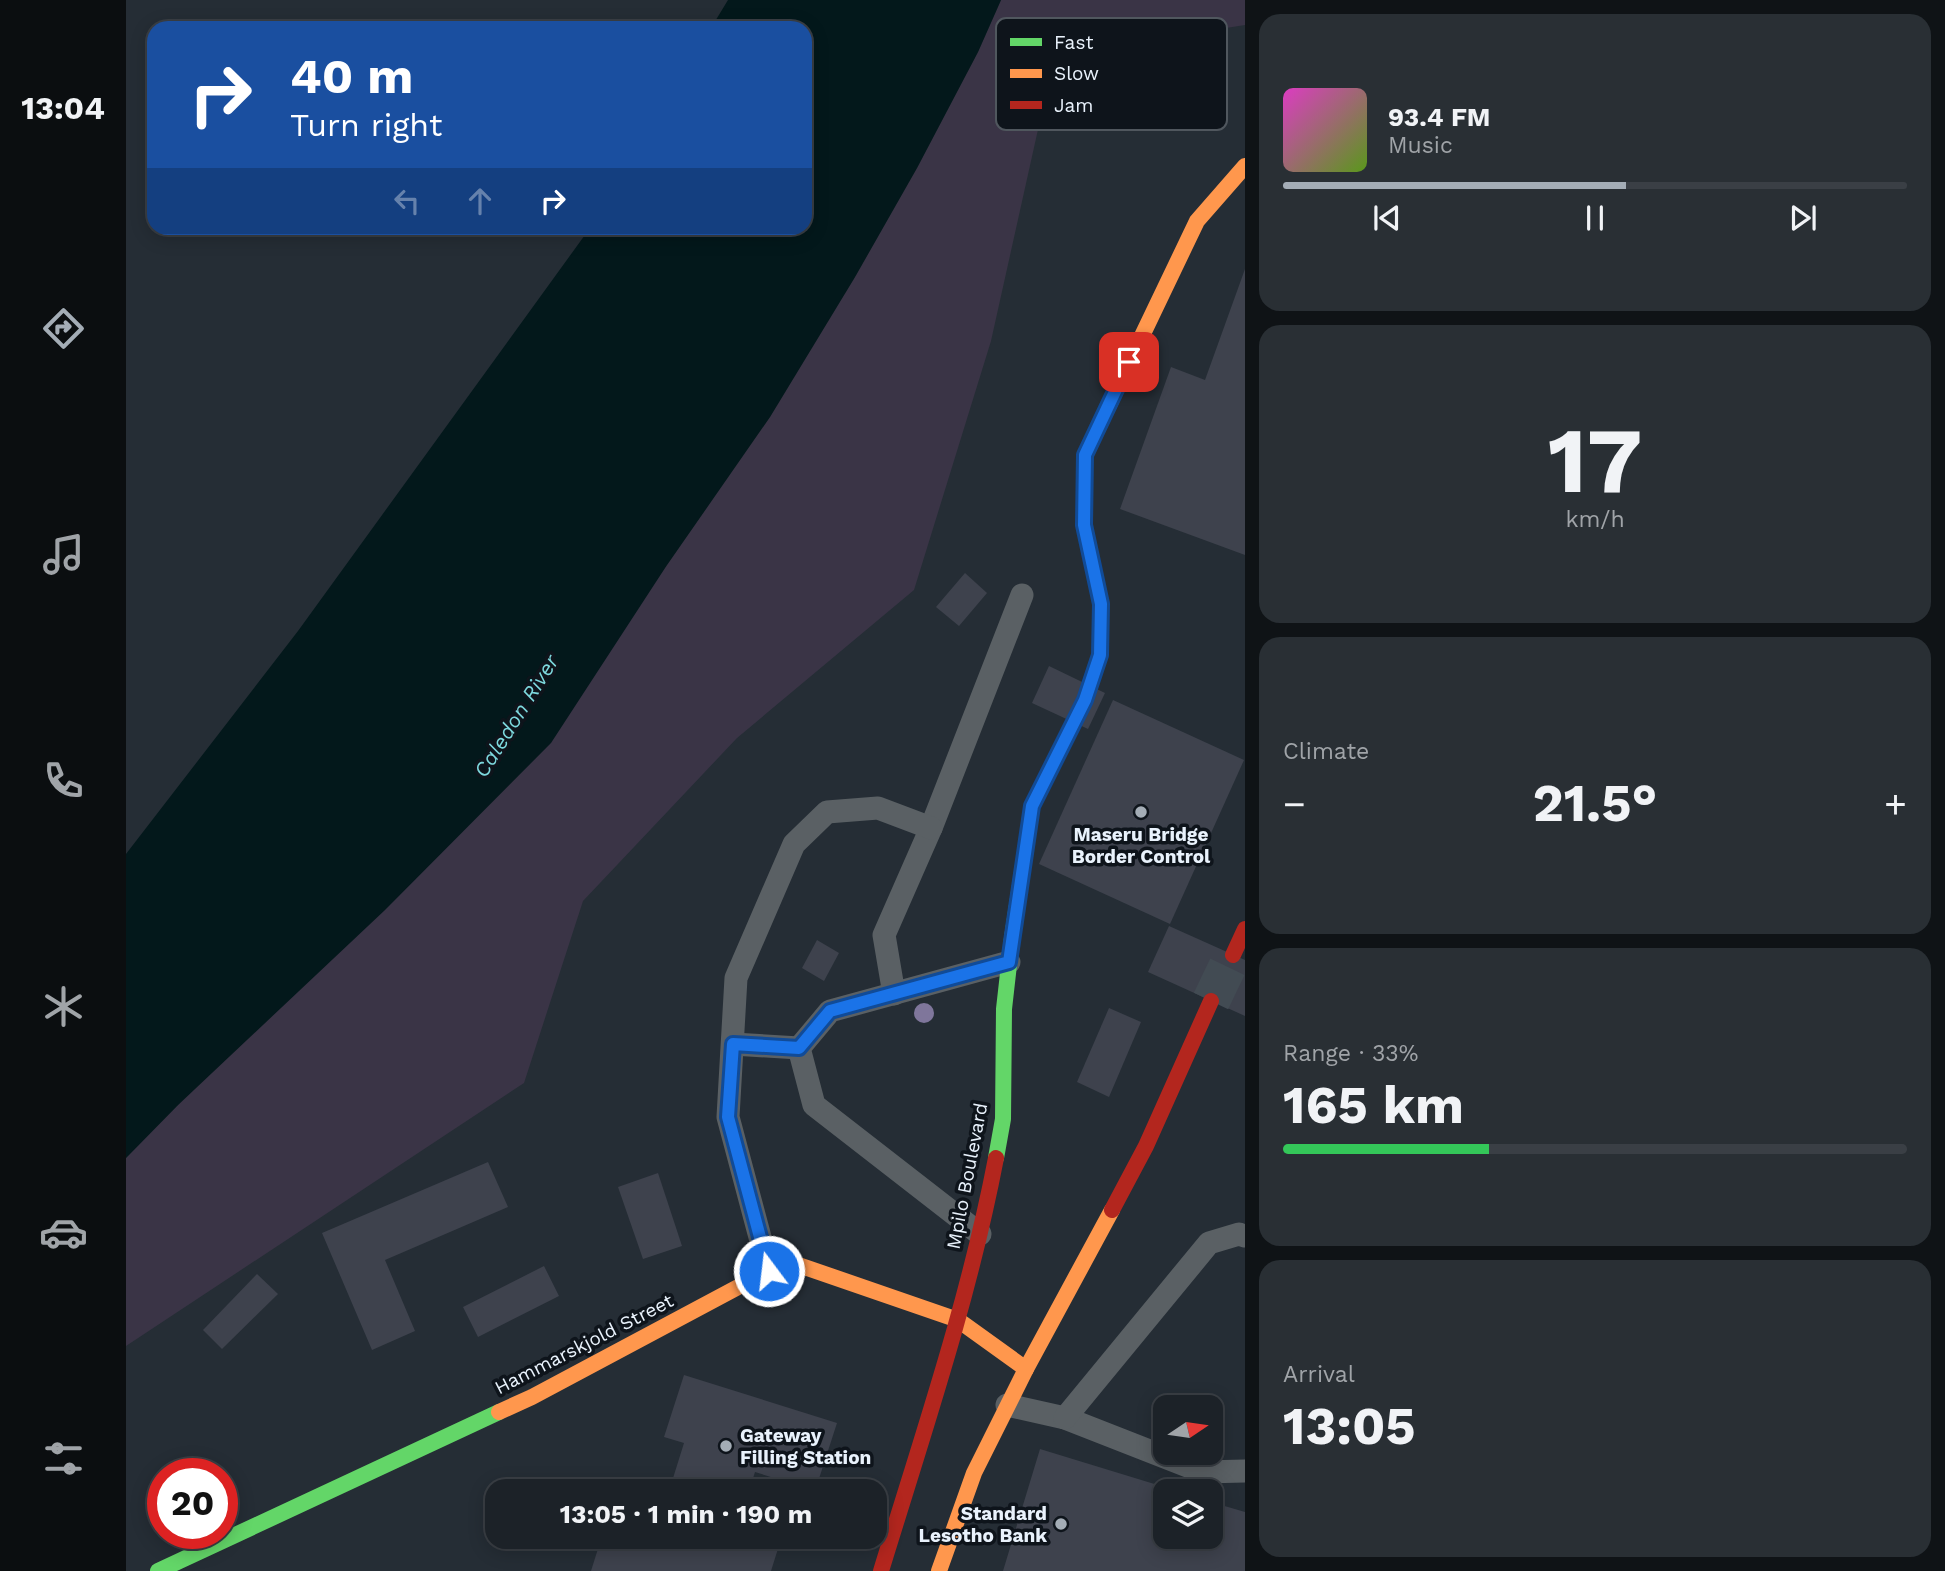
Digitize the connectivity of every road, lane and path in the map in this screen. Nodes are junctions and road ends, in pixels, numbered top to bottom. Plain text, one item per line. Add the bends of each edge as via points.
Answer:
1 (1245, 166) edge
2 (1022, 595) dead end
3 (931, 828) junction
4 (1245, 929) edge
5 (1233, 955) tunnel mouth
6 (1009, 962) junction
7 (894, 994) junction
8 (1211, 1001) tunnel mouth
9 (733, 1044) junction
10 (799, 1048) junction
11 (980, 1234) junction
12 (1245, 1236) edge
13 (769, 1271) junction
14 (958, 1320) junction
15 (1026, 1369) junction
16 (1007, 1405) junction
17 (1065, 1418) junction
18 (1245, 1471) edge
19 (158, 1571) edge
20 (881, 1571) edge
21 (939, 1571) edge

1 - 6 main road, Mpilo Boulevard via 1196,222 1085,455 1084,525 1101,604 1100,655 1085,700 1032,806
2 - 3 lane
3 - 7 lane via 884,935
3 - 9 lane via 878,808 827,812 794,844 736,978
4 - 5 main road
6 - 7 lane
6 - 11 main road, Mpilo Boulevard via 1003,1119
7 - 10 lane via 830,1011
8 - 15 main road via 1146,1146
9 - 10 lane
9 - 13 lane via 728,1117
10 - 11 lane via 814,1105
11 - 14 main road, Mpilo Boulevard
12 - 17 lane via 1209,1243
13 - 14 main road, Hammarskjold Street via 787,1261
13 - 19 main road, Hammarskjold Street via 532,1397
14 - 15 main road, Hammarskjold Street
14 - 20 main road, Mpilo Boulevard
15 - 16 main road
16 - 17 lane
16 - 21 main road via 974,1473
17 - 18 lane via 1203,1472

